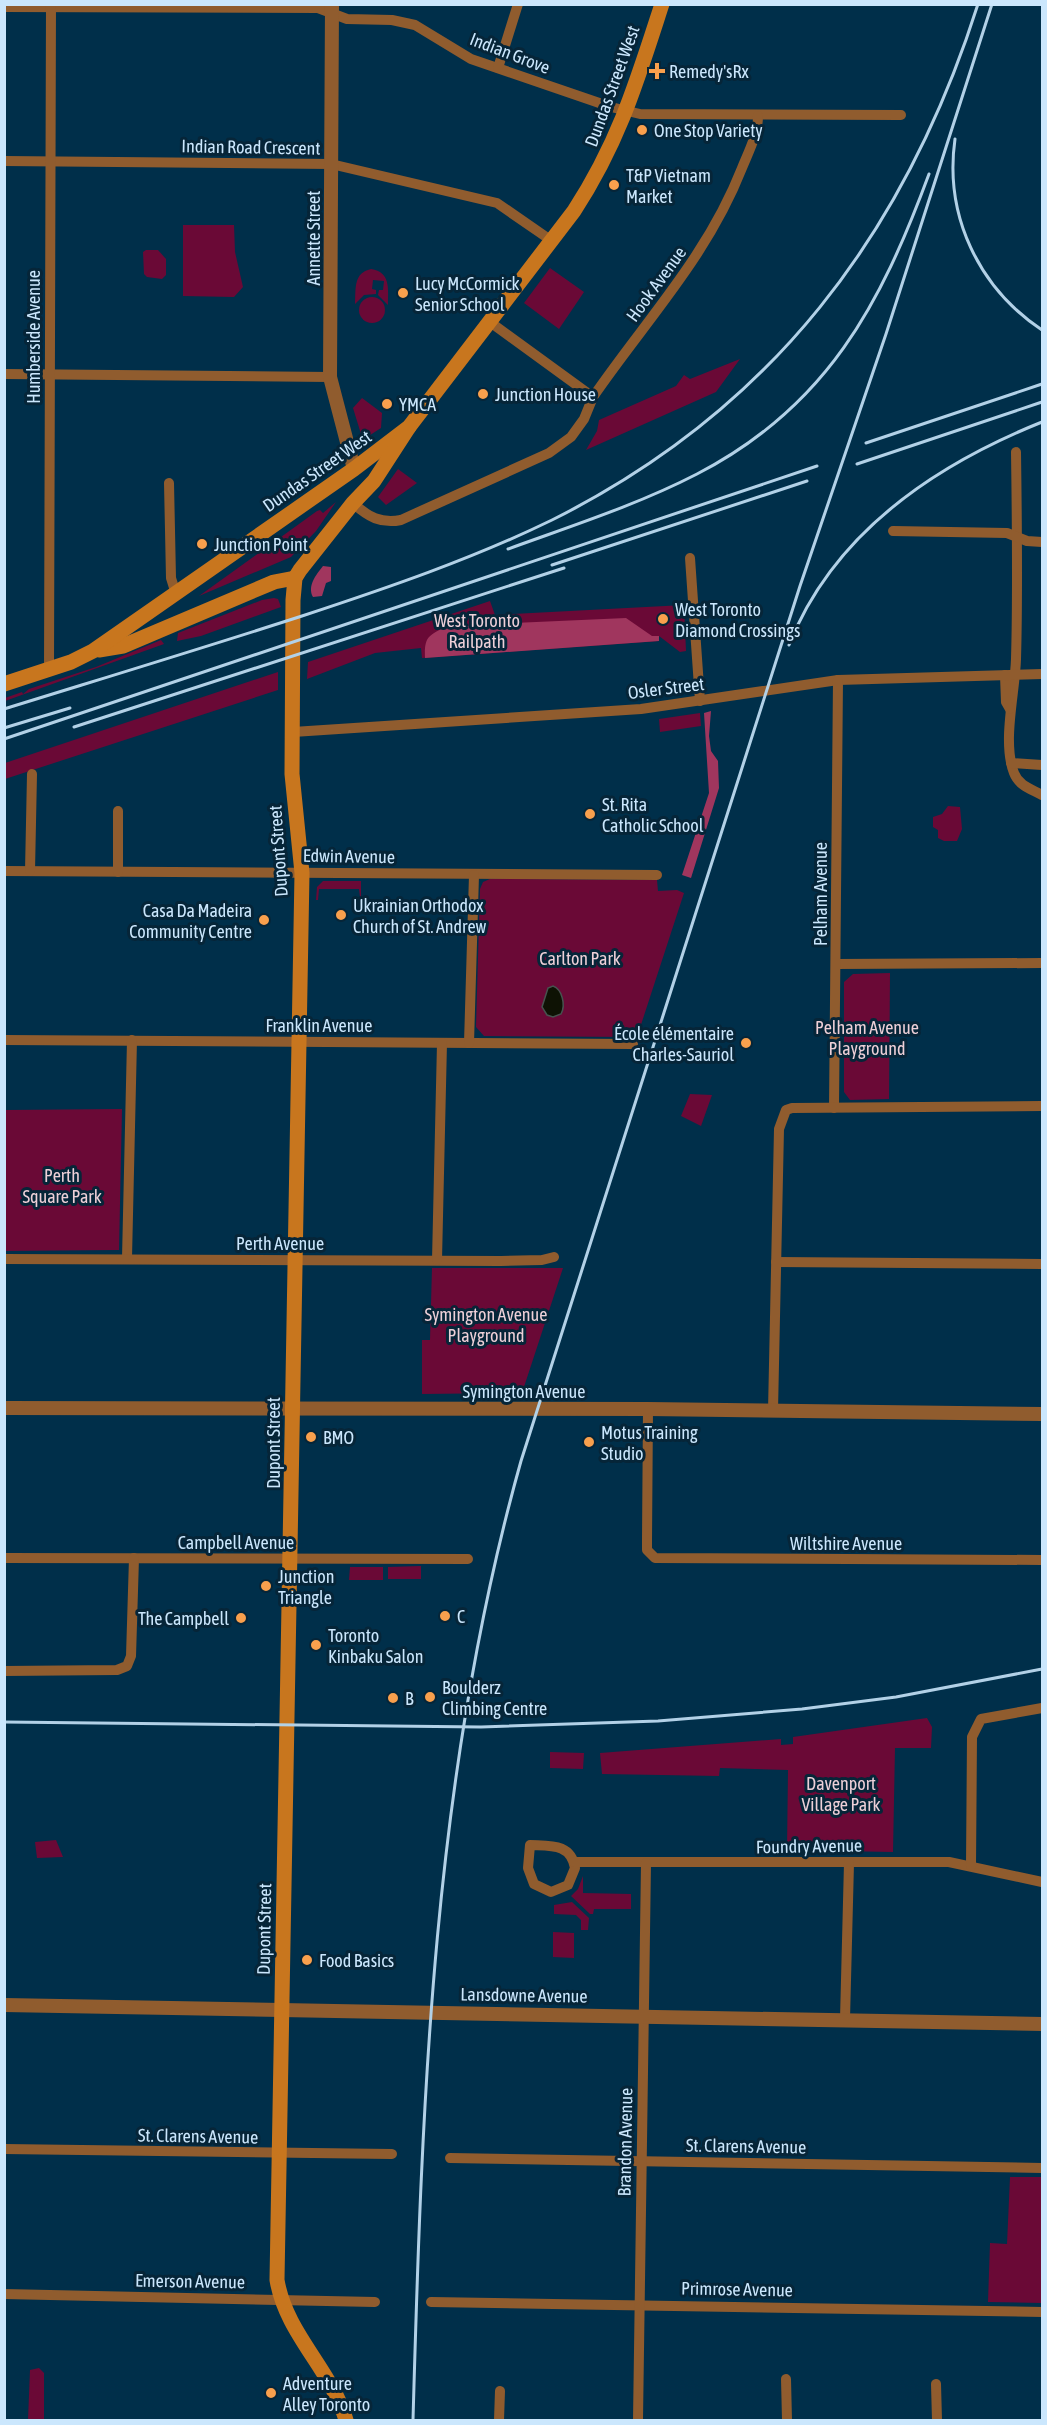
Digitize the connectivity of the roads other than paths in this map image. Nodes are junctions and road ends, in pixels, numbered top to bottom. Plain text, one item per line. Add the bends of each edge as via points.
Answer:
1 (518, 4) edge
2 (662, 4) edge
3 (4, 6) edge
4 (51, 6) edge
5 (332, 9) edge
6 (498, 68) junction
7 (627, 112) junction
8 (901, 115) dead end
9 (758, 116) junction
10 (4, 161) edge
11 (51, 161) junction
12 (331, 164) junction
13 (552, 241) junction
14 (490, 322) junction
15 (4, 374) edge
16 (50, 375) junction
17 (330, 377) junction
18 (593, 397) junction
19 (410, 427) junction
20 (1017, 452) dead end
21 (354, 469) junction
22 (169, 483) dead end
23 (353, 503) junction
24 (893, 531) dead end
25 (1016, 537) junction
26 (1042, 542) edge
27 (690, 558) dead end
28 (295, 578) junction
29 (176, 594) junction
30 (201, 611) junction
31 (93, 651) junction
32 (49, 669) junction
33 (1010, 674) junction
34 (1042, 674) edge
35 (838, 680) junction
36 (4, 684) edge
37 (700, 701) junction
38 (292, 732) junction
39 (1011, 763) junction
40 (1042, 765) edge
41 (32, 774) dead end
42 (1042, 795) edge
43 (118, 811) dead end
44 (4, 871) edge
45 (30, 872) junction
46 (118, 872) junction
47 (302, 873) junction
48 (474, 875) junction
49 (657, 875) dead end
50 (1042, 963) edge
51 (836, 964) junction
52 (4, 1040) edge
53 (132, 1041) junction
54 (297, 1041) junction
55 (442, 1043) junction
56 (469, 1043) junction
57 (633, 1044) dead end
58 (1042, 1106) edge
59 (834, 1108) junction
60 (554, 1257) dead end
61 (4, 1258) edge
62 (127, 1258) junction
63 (294, 1260) junction
64 (437, 1260) junction
65 (776, 1262) junction
66 (1042, 1264) edge
67 (4, 1408) edge
68 (292, 1409) junction
69 (648, 1409) junction
70 (773, 1411) junction
71 (1042, 1414) edge
72 (4, 1558) edge
73 (135, 1558) junction
74 (290, 1558) junction
75 (468, 1559) dead end
76 (1042, 1560) edge
77 (4, 1671) edge
78 (1042, 1708) edge
79 (574, 1862) junction
80 (646, 1863) junction
81 (849, 1863) junction
82 (971, 1866) junction
83 (1042, 1882) edge
84 (4, 2005) edge
85 (282, 2010) junction
86 (643, 2015) junction
87 (845, 2019) junction
88 (1042, 2024) edge
89 (4, 2149) edge
90 (280, 2153) junction
91 (392, 2154) dead end
92 (450, 2158) dead end
93 (641, 2160) junction
94 (1042, 2168) edge
95 (4, 2294) edge
96 (281, 2299) junction
97 (375, 2302) dead end
98 (430, 2302) dead end
99 (639, 2304) junction
100 (1042, 2312) edge
101 (786, 2379) dead end
102 (936, 2384) dead end
103 (500, 2391) dead end
104 (346, 2421) edge
105 (499, 2421) edge
106 (638, 2421) edge
107 (787, 2421) edge
108 (937, 2421) edge

1 - 6 street
2 - 7 main road, Dundas Street West
3 - 4 street, Indian Grove
4 - 5 street, Indian Grove
4 - 11 street, Humberside Avenue
5 - 6 street, Indian Grove via 347,20 392,20 414,25 471,59
5 - 12 street, Annette Street
6 - 7 street, Indian Grove
7 - 9 street, Indian Grove
7 - 13 main road, Dundas Street West via 597,176
8 - 9 street, Indian Grove
9 - 18 street, Hook Avenue via 756,134 716,227 685,275
10 - 11 street, Indian Road Crescent
11 - 12 street, Indian Road Crescent
11 - 16 street, Humberside Avenue
12 - 13 street, Indian Road Crescent via 497,203
12 - 17 street, Annette Street
13 - 14 main road, Dundas Street West
14 - 18 street
14 - 19 main road, Dundas Street West
15 - 16 street
16 - 17 street
16 - 32 street, Humberside Avenue
17 - 21 street, Annette Street
18 - 23 street, Hook Avenue via 572,437 549,453 401,520 381,521
19 - 21 main road, Dundas Street West
19 - 23 main road via 374,481
20 - 25 street
21 - 23 main road
21 - 29 main road, Dundas Street West
22 - 29 street via 171,578
23 - 28 main road
24 - 25 street via 1007,533
25 - 26 street
25 - 33 street
27 - 37 street
28 - 30 main road via 274,582
28 - 38 main road, Dupont Street
29 - 30 main road via 186,608
29 - 31 main road, Dundas Street West
30 - 31 main road via 123,646
31 - 32 main road, Dundas Street West
32 - 36 main road, Dundas Street West
33 - 34 street, Osler Street
33 - 35 street, Osler Street
33 - 39 street via 1014,699 1010,709
35 - 37 street, Osler Street
35 - 51 street, Pelham Avenue
37 - 38 street, Osler Street via 641,709
38 - 47 main road, Dupont Street
39 - 40 street
39 - 42 street via 1019,782
41 - 45 street
43 - 46 street
44 - 45 street, Edwin Avenue
45 - 46 street, Edwin Avenue
46 - 47 street, Edwin Avenue
47 - 48 street, Edwin Avenue
47 - 54 main road, Dupont Street
48 - 49 street, Edwin Avenue
48 - 56 street
50 - 51 street
51 - 59 street, Pelham Avenue
52 - 53 street, Franklin Avenue
53 - 54 street, Franklin Avenue
53 - 62 street
54 - 55 street, Franklin Avenue
54 - 63 main road, Dupont Street
55 - 56 street, Franklin Avenue
55 - 64 street
56 - 57 street, Franklin Avenue
58 - 59 street
59 - 65 street via 792,1108 783,1114 779,1129
60 - 64 street, Perth Avenue
61 - 62 street, Perth Avenue
62 - 63 street, Perth Avenue
63 - 64 street, Perth Avenue
63 - 68 main road, Dupont Street
65 - 66 street
65 - 70 street
67 - 68 street, Symington Avenue
68 - 69 street, Symington Avenue
68 - 74 main road, Dupont Street
69 - 70 street, Symington Avenue
69 - 76 street, Wiltshire Avenue via 650,1556
70 - 71 street, Symington Avenue
72 - 73 street, Campbell Avenue
73 - 74 street, Campbell Avenue
73 - 77 street via 131,1656 127,1665 117,1670
74 - 75 street, Campbell Avenue
74 - 85 main road, Dupont Street
78 - 82 street via 981,1719 976,1726 972,1737
79 - 79 street via 563,1848 530,1845 529,1874 534,1884 545,1891 558,1891 568,1885 574,1874
79 - 80 street, Foundry Avenue
80 - 81 street, Foundry Avenue
80 - 86 street, Brandon Avenue
81 - 82 street, Foundry Avenue via 931,1862
81 - 87 street
82 - 83 street, Foundry Avenue
84 - 85 street, Lansdowne Avenue
85 - 86 street, Lansdowne Avenue
85 - 90 main road, Dupont Street
86 - 87 street, Lansdowne Avenue
86 - 93 street, Brandon Avenue
87 - 88 street, Lansdowne Avenue
89 - 90 street, St. Clarens Avenue
90 - 91 street, St. Clarens Avenue
90 - 96 main road, Dupont Street via 277,2280
92 - 93 street, St. Clarens Avenue
93 - 94 street, St. Clarens Avenue
93 - 99 street, Brandon Avenue
95 - 96 street, Emerson Avenue
96 - 97 street, Emerson Avenue
96 - 104 main road, Dupont Street via 291,2325 333,2390
98 - 99 street, Primrose Avenue
99 - 100 street, Primrose Avenue
99 - 106 street, Brandon Avenue
101 - 107 street
102 - 108 street
103 - 105 street

